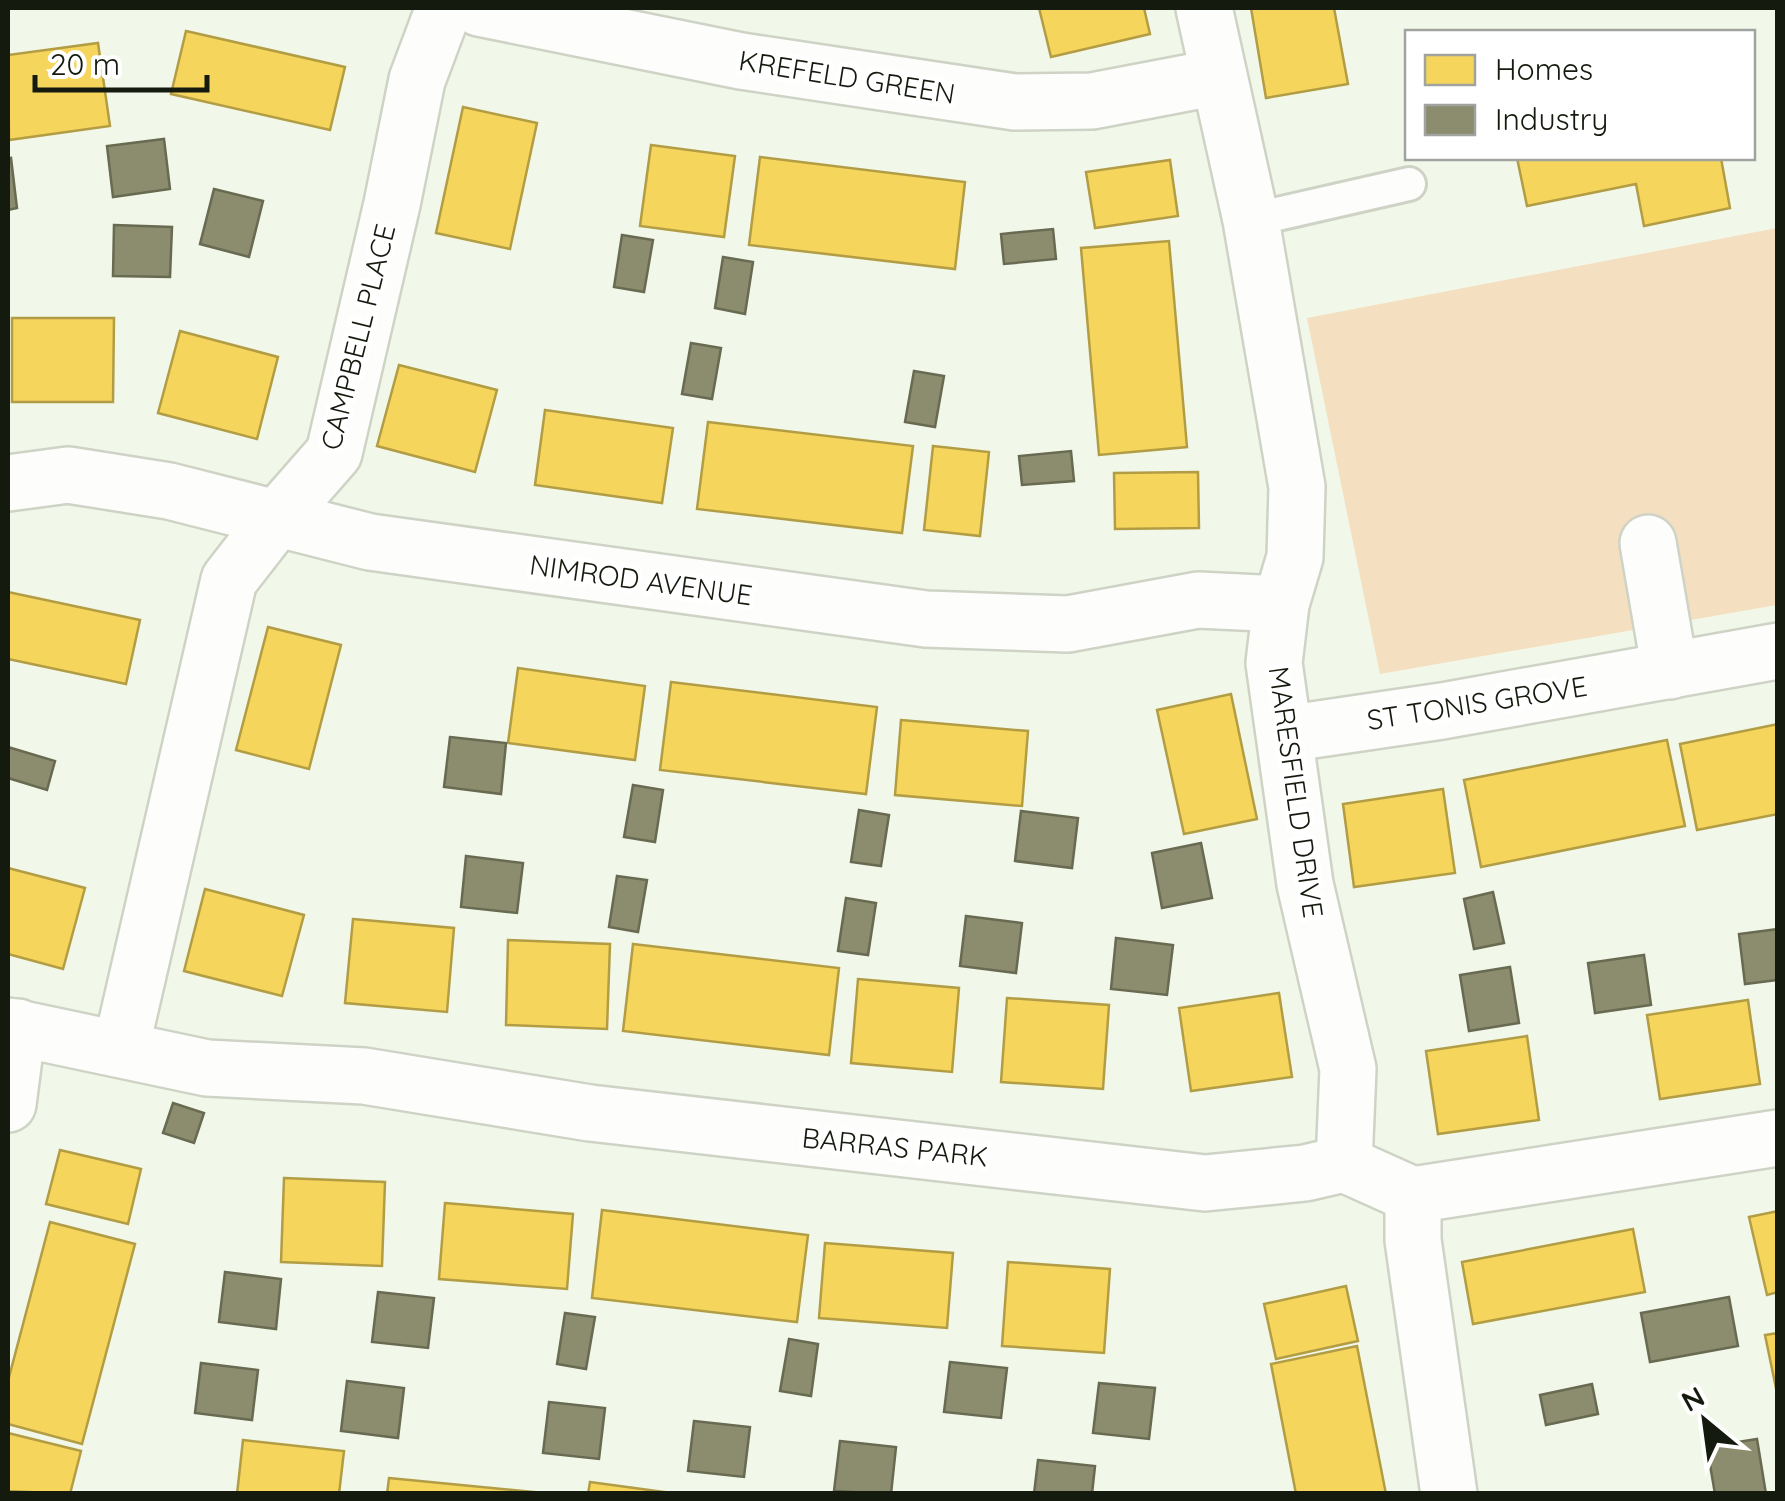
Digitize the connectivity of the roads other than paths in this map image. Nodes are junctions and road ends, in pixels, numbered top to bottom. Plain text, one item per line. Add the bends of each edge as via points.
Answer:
1 (444, 8) edge
2 (479, 8) edge
3 (1204, 8) edge
4 (1218, 78) junction
5 (1409, 184) dead end
6 (1252, 220) junction
7 (8, 483) edge
8 (278, 517) junction
9 (1648, 543) dead end
10 (1281, 604) junction
11 (1778, 651) edge
12 (1670, 671) junction
13 (1284, 734) junction
14 (13, 1027) edge
15 (121, 1048) junction
16 (8, 1104) edge
17 (1778, 1138) edge
18 (1344, 1164) junction
19 (1413, 1195) junction
20 (1449, 1494) edge

1 - 8 street, CAMPBELL PLACE via 417,80 334,453
2 - 4 street, KREFELD GREEN via 741,62 1015,102 1092,101
3 - 4 street, MARESFIELD DRIVE
4 - 6 street, MARESFIELD DRIVE
5 - 6 lane
6 - 10 street, MARESFIELD DRIVE via 1296,487 1295,557
7 - 8 street, NIMROD AVENUE via 68,475
8 - 10 street, NIMROD AVENUE via 370,542 926,620 1068,624 1198,600
8 - 15 street, CAMPBELL PLACE via 229,580
9 - 12 street
10 - 13 street, MARESFIELD DRIVE via 1274,663
11 - 12 street, ST TONIS GROVE
12 - 13 street, ST TONIS GROVE
13 - 18 street, MARESFIELD DRIVE via 1306,884 1348,1069
14 - 15 street, BARRAS PARK
14 - 16 street
15 - 18 street, BARRAS PARK via 207,1068 364,1076 590,1114 1205,1183
17 - 19 street
18 - 19 street
19 - 20 street

